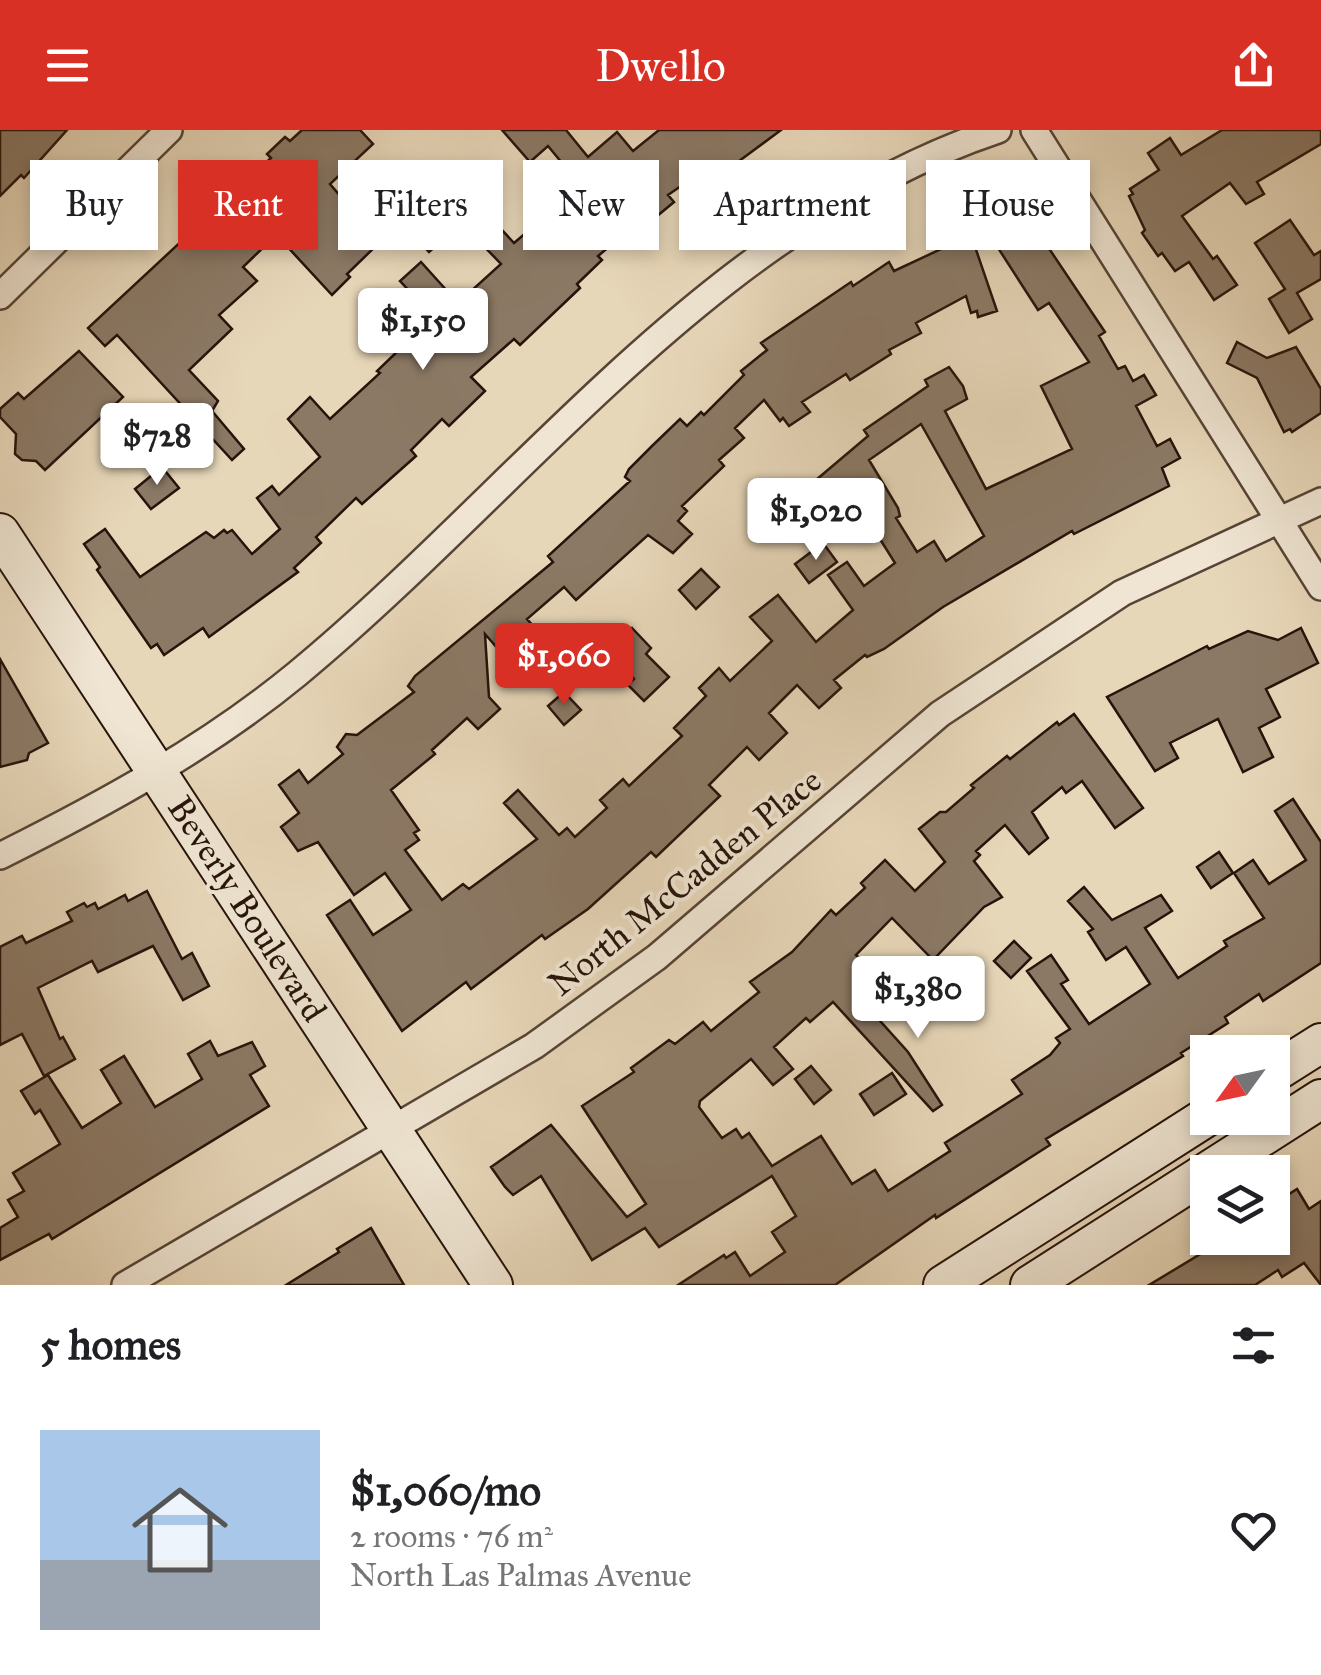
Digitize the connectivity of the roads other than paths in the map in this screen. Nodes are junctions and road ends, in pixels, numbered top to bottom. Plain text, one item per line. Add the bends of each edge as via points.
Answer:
1 (169, 130) edge
2 (998, 130) edge
3 (1034, 130) edge
4 (0, 296) edge
5 (1321, 501) edge
6 (1278, 520) junction
7 (0, 533) edge
8 (1321, 588) edge
9 (157, 772) junction
10 (0, 856) edge
11 (1321, 1043) edge
12 (1290, 1063) edge
13 (1321, 1099) edge
14 (390, 1127) junction
15 (1190, 1127) edge
16 (125, 1285) edge
17 (493, 1285) edge
18 (943, 1285) edge
19 (1030, 1285) edge

1 - 4 street
2 - 9 street via 937,151 820,218 686,312 296,675
3 - 6 street
5 - 6 street, North McCadden Place
6 - 8 street
6 - 14 street, North McCadden Place via 1122,593 940,714 657,957 534,1046
7 - 9 main road, Beverly Boulevard
9 - 10 street
9 - 14 main road, Beverly Boulevard
11 - 12 main road
13 - 19 main road
14 - 16 street, North McCadden Place
14 - 17 main road, Beverly Boulevard
15 - 18 main road

